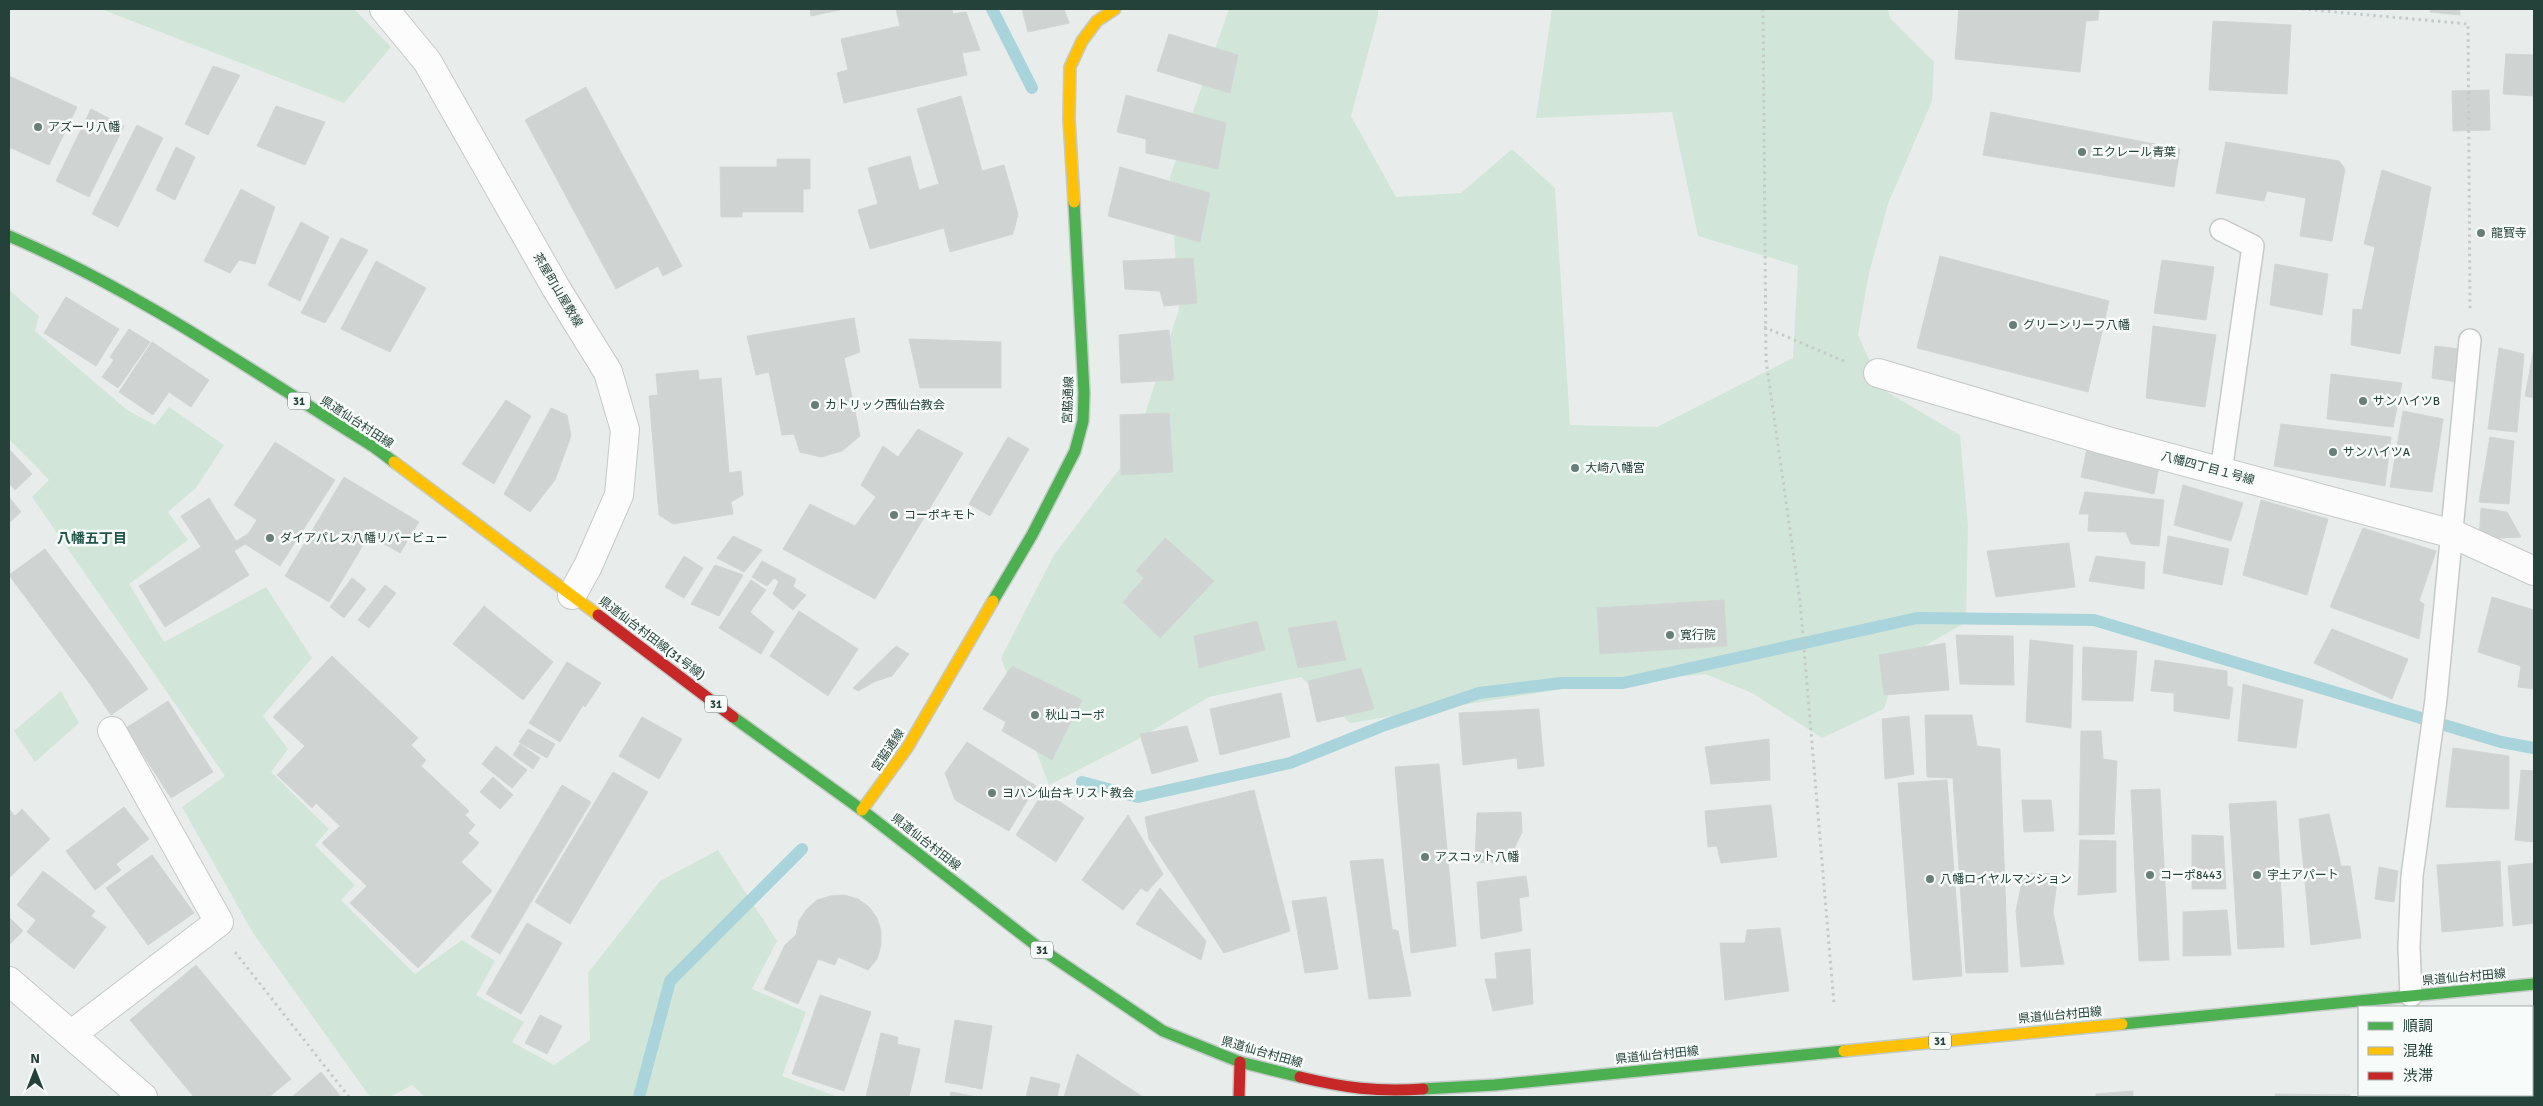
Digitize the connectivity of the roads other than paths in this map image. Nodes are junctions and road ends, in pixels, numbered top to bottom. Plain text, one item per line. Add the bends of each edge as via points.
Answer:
1 (384, 9) edge
2 (1115, 9) edge
3 (2221, 230) dead end
4 (9, 236) edge
5 (2470, 340) road end
6 (1878, 373) dead end
7 (2221, 472) junction
8 (2453, 534) junction
9 (2534, 571) edge
10 (572, 594) junction
11 (112, 731) dead end
12 (862, 810) junction
13 (9, 981) edge
14 (2534, 984) edge
15 (2411, 996) junction
16 (72, 1034) junction
17 (1240, 1062) junction
18 (143, 1097) edge
19 (1239, 1097) edge

1 - 10 street, 茶屋町山屋敷線 via 427,61 556,288 608,372 625,430 619,495
2 - 12 main road, 宮脇通線 via 1092,27 1070,67 1068,119 1084,393 1083,421 1075,451 1032,535 907,748
3 - 7 lane via 2253,246
4 - 10 main road, 県道仙台村田線 / 31 via 149,306 374,447
5 - 8 lane
6 - 7 street, 八幡四丁目１号線
7 - 8 street, 八幡四丁目１号線
8 - 9 street, 八幡四丁目１号線
8 - 15 lane via 2412,876
10 - 12 main road, 県道仙台村田線(31号線) / 31
11 - 16 street via 219,922
12 - 17 main road, 県道仙台村田線 / 31 via 1038,947 1163,1031
13 - 16 street
14 - 15 main road, 県道仙台村田線 / 31
15 - 17 main road, 県道仙台村田線 / 31 via 1495,1085 1394,1091 1346,1088
16 - 18 street
17 - 19 main road

